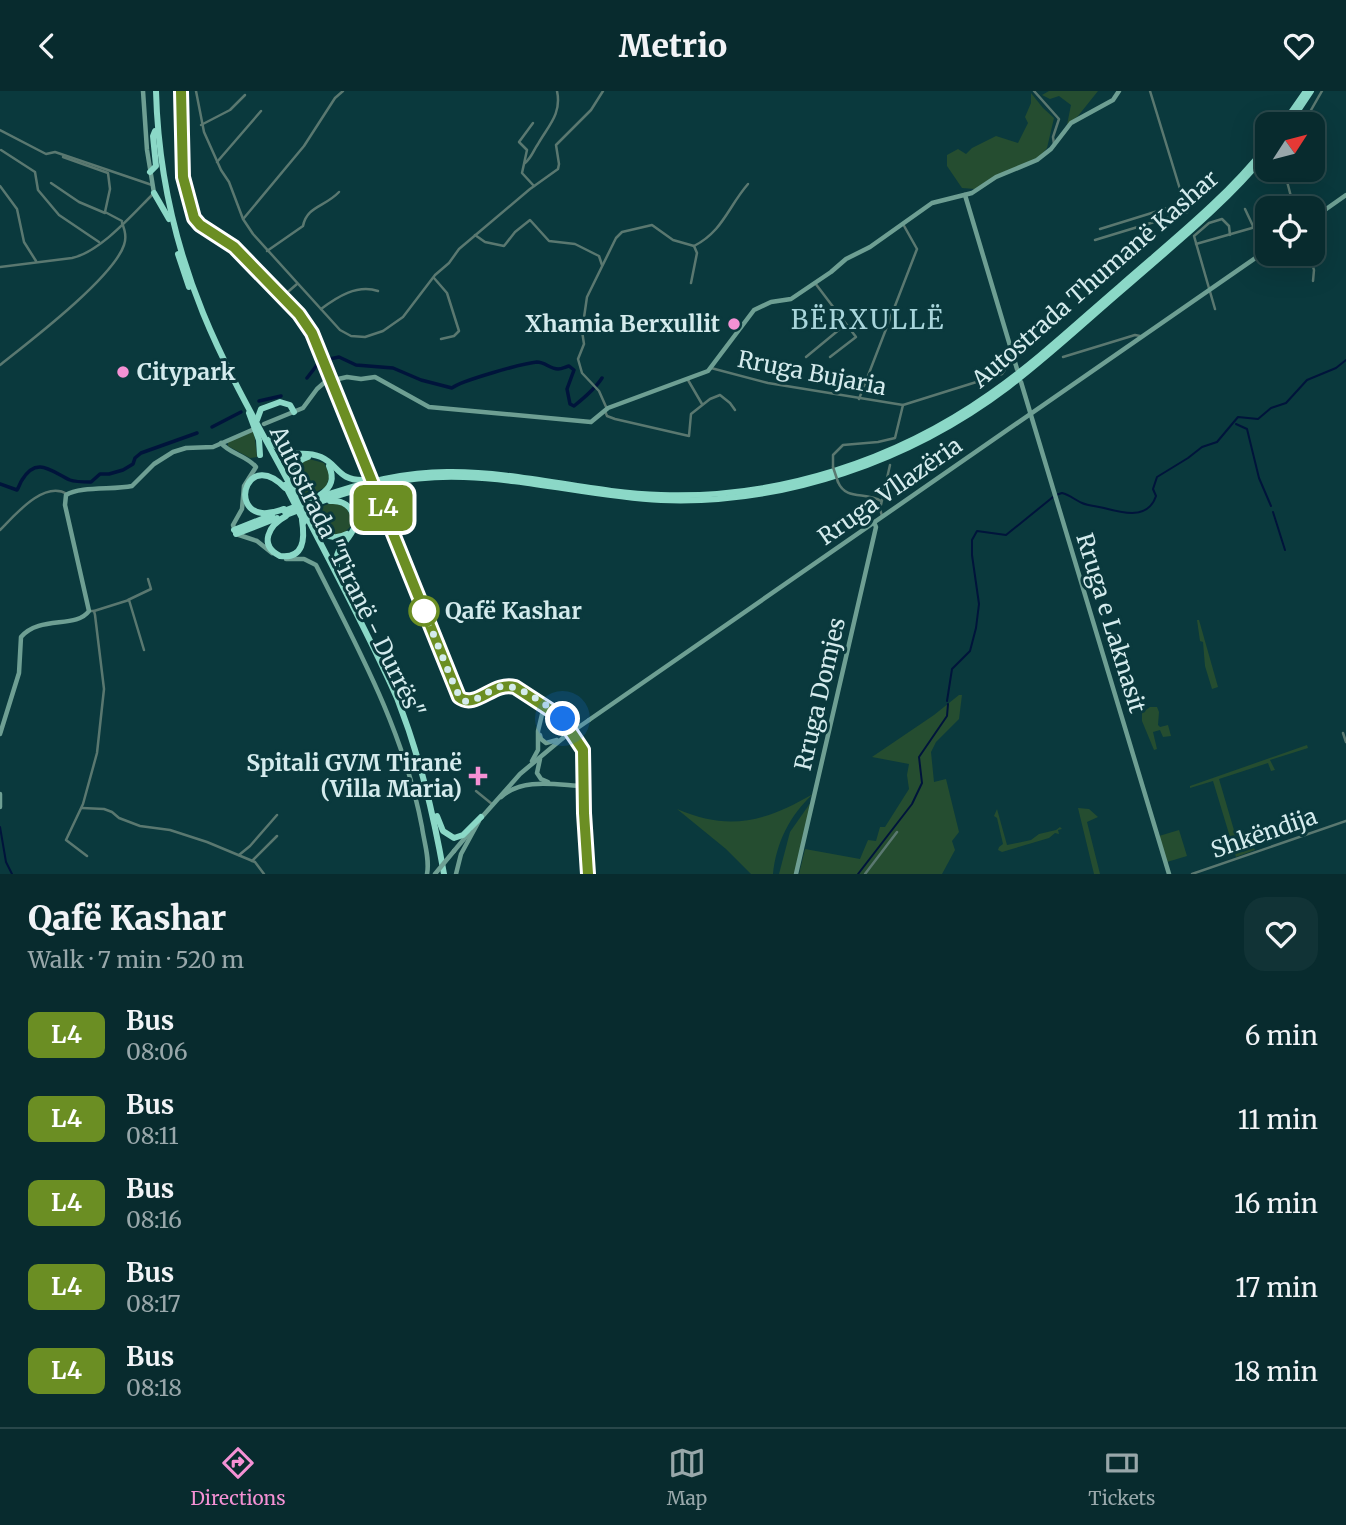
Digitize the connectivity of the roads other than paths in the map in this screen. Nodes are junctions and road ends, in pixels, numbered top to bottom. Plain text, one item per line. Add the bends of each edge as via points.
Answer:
1 (143, 91) edge
2 (154, 91) edge
3 (181, 91) edge
4 (196, 91) edge
5 (343, 91) edge
6 (557, 91) edge
7 (603, 91) edge
8 (1034, 91) edge
9 (1119, 91) edge
10 (1150, 91) edge
11 (1306, 91) edge
12 (1311, 91) edge
13 (1322, 91) edge
14 (245, 95) dead end
15 (261, 111) dead end
16 (1291, 112) edge
17 (1297, 112) edge
18 (1310, 112) edge
19 (533, 123) dead end
20 (201, 125) junction
21 (0, 130) edge
22 (155, 131) junction
23 (1054, 145) junction
24 (1, 150) edge
25 (63, 157) dead end
26 (1255, 159) edge
27 (217, 162) junction
28 (525, 163) junction
29 (1255, 167) edge
30 (150, 172) junction
31 (51, 183) dead end
32 (748, 184) dead end
33 (0, 186) edge
34 (534, 186) junction
35 (153, 189) junction
36 (340, 192) dead end
37 (965, 195) junction
38 (1346, 195) edge
39 (1184, 203) junction
40 (1245, 209) dead end
41 (1325, 210) edge
42 (105, 213) junction
43 (169, 219) junction
44 (243, 219) junction
45 (123, 223) junction
46 (903, 224) junction
47 (1100, 229) dead end
48 (475, 235) junction
49 (1230, 235) junction
50 (1095, 240) dead end
51 (99, 243) junction
52 (1196, 244) junction
53 (694, 246) junction
54 (267, 251) junction
55 (1255, 258) edge
56 (36, 261) junction
57 (602, 266) junction
58 (1313, 266) edge
59 (0, 267) edge
60 (434, 277) junction
61 (1313, 281) dead end
62 (691, 283) dead end
63 (815, 283) junction
64 (297, 284) junction
65 (1210, 289) junction
66 (378, 291) dead end
67 (282, 297) junction
68 (321, 309) junction
69 (1215, 309) dead end
70 (845, 324) junction
71 (1142, 337) junction
72 (441, 339) dead end
73 (1011, 350) junction
74 (1063, 356) dead end
75 (806, 357) dead end
76 (830, 357) dead end
77 (0, 365) edge
78 (711, 368) junction
79 (1017, 369) dead end
80 (688, 379) junction
81 (331, 380) junction
82 (1021, 382) dead end
83 (859, 399) junction
84 (702, 404) junction
85 (903, 405) junction
86 (735, 409) dead end
87 (606, 410) junction
88 (248, 411) junction
89 (294, 412) junction
90 (1030, 414) junction
91 (261, 427) junction
92 (252, 430) dead end
93 (228, 440) junction
94 (221, 443) junction
95 (213, 447) junction
96 (231, 450) junction
97 (260, 455) junction
98 (245, 457) junction
99 (890, 465) dead end
100 (255, 470) junction
101 (369, 474) dead end
102 (427, 475) junction
103 (376, 492) dead end
104 (289, 493) junction
105 (67, 494) junction
106 (316, 501) junction
107 (881, 501) junction
108 (301, 508) junction
109 (285, 513) junction
110 (882, 517) junction
111 (874, 522) junction
112 (0, 530) edge
113 (235, 532) junction
114 (148, 579) dead end
115 (128, 600) junction
116 (92, 611) junction
117 (355, 613) junction
118 (145, 650) dead end
119 (546, 706) junction
120 (544, 714) junction
121 (557, 714) junction
122 (1343, 733) dead end
123 (0, 734) edge
124 (563, 738) junction
125 (1346, 742) edge
126 (544, 753) junction
127 (527, 767) junction
128 (584, 773) junction
129 (575, 784) junction
130 (584, 784) junction
131 (476, 791) dead end
132 (0, 793) edge
133 (584, 795) junction
134 (492, 804) junction
135 (0, 807) edge
136 (81, 808) junction
137 (432, 808) junction
138 (277, 815) dead end
139 (481, 817) junction
140 (1346, 821) edge
141 (897, 832) dead end
142 (277, 836) dead end
143 (239, 855) junction
144 (87, 856) dead end
145 (253, 861) junction
146 (264, 874) edge
147 (427, 874) edge
148 (440, 874) edge
149 (456, 874) edge
150 (588, 874) edge
151 (796, 874) edge
152 (865, 874) edge
153 (1169, 874) edge
154 (1192, 874) edge

1 - 30 main road
2 - 22 highway, Autostrada "Tiranë - Durrës"
2 - 91 highway, Autostrada "Tiranë - Durrës" via 164,175 182,253 207,322
3 - 67 main road via 183,177 192,214 200,225 234,247
4 - 20 street
5 - 44 street
6 - 28 street via 553,123
7 - 34 street via 556,145 558,169
8 - 23 street via 1059,118
9 - 23 main road via 1113,100 1071,123
10 - 39 street
11 - 16 highway
12 - 17 highway
13 - 18 street
14 - 20 street via 230,110
15 - 27 street
19 - 28 street via 519,142 527,150
20 - 27 street
21 - 35 street via 46,155 55,152
22 - 30 highway via 156,166
22 - 43 highway, Autostrada "Tiranë - Durrës"
23 - 37 main road via 1037,160
24 - 51 street via 35,172 38,190 60,215
25 - 42 street via 109,174
26 - 102 highway, Autostrada Thumanë Kashar via 1208,208 1019,372 948,421 878,455 785,483 683,495 596,490 474,473
27 - 44 street
28 - 34 street via 522,173
29 - 102 highway, Autostrada Thumanë Kashar via 1202,220 1021,377 973,411 908,447 852,470 809,483 708,500 637,499 487,478
30 - 35 main road
31 - 42 street
32 - 53 street via 725,220
33 - 56 street via 17,209 24,242
34 - 48 street
35 - 43 highway
35 - 45 street
36 - 54 street via 307,213 303,226
37 - 46 main road via 935,202
37 - 73 main road
38 - 41 main road
39 - 47 street
39 - 50 street via 1187,212
40 - 49 street via 1253,227
42 - 45 street
43 - 88 highway, Autostrada "Tiranë - Durrës" via 198,310
44 - 54 street
45 - 51 street
45 - 77 street via 123,249 94,285
46 - 63 main road
46 - 83 street via 917,249
48 - 57 street via 504,246 530,221 549,241 578,245 599,256
48 - 60 street
49 - 52 street
49 - 52 street via 1225,220 1212,221 1195,235
51 - 56 street via 77,256
52 - 65 street
53 - 57 street via 645,225 618,235
53 - 62 street via 697,253
54 - 64 street
55 - 65 main road, Rruga Vllazëria
56 - 59 street
57 - 87 street via 583,309 584,344 578,359
58 - 61 street
60 - 68 street via 407,313 378,333 347,335
60 - 72 street via 447,293 459,331
63 - 70 street
63 - 78 main road via 791,299 754,310
64 - 67 street
64 - 68 street
65 - 69 street
65 - 71 main road, Rruga Vllazëria
66 - 68 street via 345,293
67 - 81 main road via 305,321
70 - 75 street
70 - 76 street via 856,337
71 - 74 street via 1135,335
71 - 90 main road, Rruga Vllazëria
73 - 79 main road
73 - 85 street, Rruga Bujaria via 1002,374
78 - 80 main road
78 - 83 street, Rruga Bujaria
80 - 84 street
80 - 87 main road
81 - 87 main road via 373,377 432,408 587,423
81 - 89 main road
81 - 101 main road
82 - 90 main road, Rruga e Laknasit
83 - 85 street, Rruga Bujaria
84 - 86 street via 720,395
84 - 87 street via 689,417 689,436 615,419 607,416
85 - 107 street, bridge via 895,438 843,445 833,455 841,489
88 - 97 highway
88 - 104 highway, Autostrada "Tiranë - Durrës"
89 - 91 main road
89 - 91 highway via 285,402 266,406 258,413
90 - 110 main road, Rruga Vllazëria
90 - 153 main road, Rruga e Laknasit
91 - 102 highway via 282,450 322,457 350,479
91 - 108 highway, Autostrada "Tiranë - Durrës"
92 - 93 main road
93 - 94 main road
93 - 96 main road
94 - 95 main road
94 - 96 main road
95 - 96 main road
95 - 105 main road via 173,452 132,486
96 - 98 main road
97 - 98 main road via 255,460
97 - 100 main road
98 - 100 main road via 256,465
99 - 107 street
100 - 113 main road via 244,486
102 - 106 highway, Autostrada Thumanë Kashar
102 - 117 highway via 376,488 360,504 355,525 337,557 339,575
103 - 119 main road via 459,697 471,701 509,685
104 - 108 highway, Autostrada "Tiranë - Durrës"
104 - 109 highway via 264,475 253,478 245,489 248,505 257,512
105 - 112 street via 50,490 25,505
105 - 116 main road via 65,502
106 - 108 highway, Autostrada Thumanë Kashar, bridge
106 - 108 highway via 347,504 354,516 352,528 344,536 332,538 319,531
106 - 108 highway via 332,478 326,462 313,456 302,459 293,470
107 - 110 street
108 - 109 highway, bridge
108 - 109 highway via 303,546 296,554 283,557 271,550 267,536
108 - 117 highway, Autostrada "Tiranë - Durrës"
108 - 148 highway, Autostrada "Tiranë - Durrës" via 405,726 423,785
109 - 113 highway
110 - 111 main road, Rruga Vllazëria
111 - 124 main road, Rruga Vllazëria, bridge
111 - 151 main road, Rruga Domjes
113 - 147 main road via 280,558 304,559 318,567 393,723 411,777
114 - 115 street via 151,589
115 - 116 street
115 - 118 street
116 - 123 main road via 83,617 36,625 21,637 19,674
116 - 136 street via 104,689 97,753
117 - 137 highway, Autostrada "Tiranë - Durrës" via 401,706
119 - 120 main road
119 - 121 main road
120 - 121 main road
120 - 124 main road via 541,739 549,743
120 - 127 main road via 538,750
121 - 128 main road via 583,750
122 - 125 street
124 - 126 main road, Rruga Vllazëria
126 - 127 main road, Rruga Vllazëria
126 - 129 main road via 536,768 541,779
127 - 134 main road, Rruga Vllazëria
128 - 129 main road
128 - 130 main road
129 - 130 main road
129 - 133 main road
129 - 134 main road via 522,785
130 - 133 main road
131 - 134 street
132 - 135 main road
133 - 150 main road
134 - 139 main road
136 - 143 street via 104,809 125,821 170,829
136 - 144 street via 66,842
137 - 139 highway via 443,831 452,837 463,835
137 - 148 highway, Autostrada "Tiranë - Durrës"
138 - 143 street
139 - 148 main road, bridge
139 - 149 main road
140 - 154 street, Shkëndija
141 - 152 street
142 - 145 street
143 - 145 street
145 - 146 street

